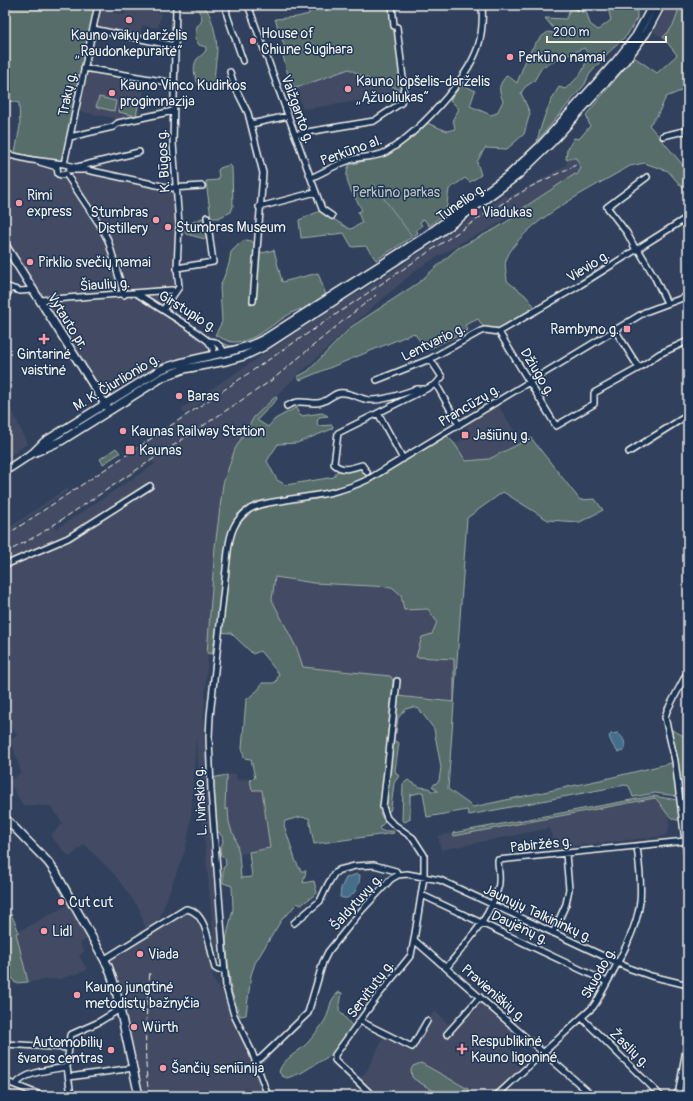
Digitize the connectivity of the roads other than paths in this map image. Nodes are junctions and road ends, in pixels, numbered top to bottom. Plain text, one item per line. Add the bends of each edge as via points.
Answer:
1 (98, 5) edge
2 (176, 5) edge
3 (226, 5) edge
4 (248, 5) edge
5 (392, 5) edge
6 (482, 5) edge
7 (574, 5) edge
8 (653, 5) edge
9 (661, 5) edge
10 (582, 8) dead end
11 (93, 29) junction
12 (175, 46) junction
13 (243, 61) dead end
14 (84, 68) junction
15 (230, 72) dead end
16 (174, 83) junction
17 (173, 111) junction
18 (288, 116) junction
19 (251, 124) junction
20 (688, 130) edge
21 (295, 135) junction
22 (662, 136) dead end
23 (70, 137) junction
24 (138, 152) dead end
25 (5, 154) edge
26 (64, 167) junction
27 (76, 167) junction
28 (87, 170) junction
29 (646, 177) dead end
30 (311, 178) junction
31 (202, 186) dead end
32 (176, 188) junction
33 (316, 192) junction
34 (260, 207) junction
35 (332, 216) dead end
36 (207, 217) dead end
37 (688, 217) edge
38 (5, 245) edge
39 (637, 249) junction
40 (177, 268) junction
41 (5, 286) edge
42 (11, 288) junction
43 (33, 290) junction
44 (172, 290) dead end
45 (136, 293) junction
46 (124, 294) junction
47 (688, 296) edge
48 (5, 298) edge
49 (40, 300) junction
50 (253, 302) dead end
51 (667, 303) junction
52 (163, 310) junction
53 (615, 330) junction
54 (499, 332) junction
55 (208, 341) junction
56 (688, 341) edge
57 (224, 352) junction
58 (213, 355) junction
59 (430, 359) junction
60 (226, 361) junction
61 (639, 368) junction
62 (377, 380) dead end
63 (530, 382) junction
64 (436, 384) junction
65 (426, 389) junction
66 (118, 395) junction
67 (123, 402) junction
68 (105, 403) junction
69 (288, 406) dead end
70 (110, 410) junction
71 (378, 413) junction
72 (688, 414) edge
73 (459, 425) junction
74 (629, 452) dead end
75 (31, 454) junction
76 (402, 459) junction
77 (5, 471) edge
78 (366, 472) dead end
79 (150, 486) dead end
80 (253, 507) joint
81 (5, 565) edge
82 (688, 670) edge
83 (397, 682) dead end
84 (5, 818) edge
85 (685, 841) junction
86 (637, 846) junction
87 (566, 854) junction
88 (688, 864) edge
89 (398, 875) junction
90 (424, 877) junction
91 (422, 895) junction
92 (492, 904) junction
93 (294, 923) dead end
94 (482, 923) junction
95 (553, 933) junction
96 (414, 940) junction
97 (105, 959) junction
98 (617, 963) junction
99 (447, 967) junction
100 (224, 970) junction
101 (607, 982) junction
102 (688, 985) edge
103 (480, 997) junction
104 (120, 1009) junction
105 (582, 1018) junction
106 (360, 1021) junction
107 (427, 1021) dead end
108 (447, 1034) dead end
109 (688, 1038) edge
110 (5, 1044) edge
111 (69, 1048) junction
112 (543, 1052) junction
113 (255, 1061) junction
114 (67, 1067) junction
115 (133, 1068) junction
116 (69, 1077) junction
117 (5, 1081) edge
118 (16, 1085) junction
119 (679, 1090) junction
120 (43, 1096) edge
121 (71, 1096) edge
122 (139, 1096) edge
123 (268, 1096) edge
124 (373, 1096) edge
125 (496, 1096) edge
126 (593, 1096) edge
127 (661, 1096) edge
128 (676, 1096) edge
129 (680, 1096) edge

1 - 11 street, Trakų g.
2 - 12 street, K. Būgos g.
3 - 13 street
4 - 18 street, Vaižganto g.
5 - 21 street via 404,87 401,103 374,121
6 - 30 street, Perkūno al. via 480,38 473,59 430,116 386,152 348,160
7 - 10 street
8 - 57 main road, Tunelio g. via 636,36 617,60 540,146 509,175 423,238 266,338 245,348
9 - 60 main road, Tunelio g. via 646,33 625,60 518,176 442,231 269,343 249,354
11 - 12 street
11 - 14 street, Trakų g.
12 - 16 street, K. Būgos g.
14 - 16 street
14 - 23 street, Trakų g.
15 - 19 street
16 - 17 street, K. Būgos g.
17 - 23 street
17 - 32 street, K. Būgos g.
18 - 19 street
18 - 21 street, Vaižganto g.
19 - 34 street via 262,167
20 - 22 street
21 - 30 street, Vaižganto g.
23 - 26 street, Trakų g.
24 - 27 street
25 - 26 street
26 - 27 street
26 - 28 street
26 - 46 street via 108,240
27 - 28 street
28 - 32 street
29 - 39 street via 607,207
30 - 33 street, Vaižganto g.
31 - 32 street
32 - 40 street, K. Būgos g. via 179,225
33 - 34 street
33 - 35 street, Vaižganto g. via 322,209
34 - 50 street
36 - 40 street via 213,262
37 - 39 street, Vievio g.
38 - 43 main road, Vytauto pr.
39 - 51 street
39 - 54 street, Vievio g.
40 - 52 street, K. Būgos g. via 178,290
41 - 42 street
42 - 43 street via 20,291
42 - 48 street
43 - 49 main road, Vytauto pr.
44 - 45 street, Šiaulių g.
45 - 46 street, Šiaulių g.
45 - 52 street, Girstupio g.
46 - 49 street, Šiaulių g.
47 - 51 street, Prancūzų g.
49 - 68 main road, Vytauto pr.
51 - 53 street, Prancūzų g. via 645,312
52 - 55 street, Girstupio g.
53 - 61 street
53 - 63 street, Prancūzų g.
54 - 59 street, Lentvario g. via 481,331
54 - 63 street, Džiugo g.
55 - 57 street, Girstupio g. via 215,342
55 - 58 street via 213,348
56 - 61 street via 659,354
57 - 58 main road, M. K. Čiurlionio g.
57 - 60 main road
58 - 66 main road, M. K. Čiurlionio g. via 173,364
59 - 62 street, Lentvario g.
59 - 64 street via 442,377
60 - 67 main road, M. K. Čiurlionio g. via 178,370 155,381
61 - 63 street, Džiugo g. via 594,393 594,404 556,426
63 - 73 street, Prancūzų g.
64 - 65 street
64 - 73 street
65 - 69 street via 370,400 342,393 324,402 298,401
65 - 71 street
66 - 67 main road
66 - 68 main road, M. K. Čiurlionio g.
67 - 70 main road, M. K. Čiurlionio g.
68 - 70 main road, Vytauto pr.
68 - 75 main road, M. K. Čiurlionio g. via 44,442
70 - 75 main road, M. K. Čiurlionio g. via 61,441
71 - 76 street
71 - 78 street via 338,433 334,464 344,470 362,465
72 - 74 street
73 - 76 street, Prancūzų g.
75 - 77 main road, M. K. Čiurlionio g.
76 - 80 street, Prancūzų g. via 369,479 342,490
79 - 81 street via 68,538
80 - 100 street, L. Ivinskio g. via 234,525 230,537 209,727
82 - 85 street via 665,717 675,761
83 - 90 street via 383,807 387,818 413,838 422,851 425,860
84 - 97 main road via 56,873
85 - 86 street, Pabiržės g.
85 - 88 street
86 - 87 street, Pabiržės g.
86 - 98 street, Skuodo g. via 640,902 635,924
87 - 92 street, Pabiržės g. via 498,860 499,887
87 - 95 street via 569,889 566,904
89 - 90 street, Šaldytuvų g.
89 - 93 street via 396,871 374,865 339,870 334,874 320,901
89 - 113 street, Šaldytuvų g. via 391,879 362,910 328,952 308,1013
90 - 91 street, Servitutų g.
90 - 92 street, Jaunųjų Talkininkų g. via 440,880
91 - 94 street, Daujėnų g.
91 - 96 street, Servitutų g.
92 - 94 street, Pabiržės g.
92 - 95 street, Jaunųjų Talkininkų g.
94 - 99 street, Pabiržės g.
94 - 101 street, Daujėnų g.
95 - 98 street, Jaunųjų Talkininkų g.
96 - 99 street, Pravieniškių g.
96 - 106 street, Servitutų g. via 411,955
97 - 100 street via 189,909 196,914 206,929 215,968
97 - 104 main road
98 - 101 street, Skuodo g.
98 - 102 street, Jaunųjų Talkininkų g. via 651,976
99 - 103 street, Pravieniškių g.
100 - 113 street, L. Ivinskio g. via 231,1005
101 - 105 street, Skuodo g. via 593,1007
103 - 108 street
103 - 112 street, Pravieniškių g.
104 - 111 street via 70,1035
104 - 115 main road
105 - 112 street, Skuodo g.
105 - 127 street, Žaslių g.
106 - 107 street via 412,1047
106 - 124 street, Servitutų g. via 335,1055 335,1060
109 - 119 street
110 - 111 street
111 - 114 street
112 - 125 street, Skuodo g.
112 - 126 street, Pravieniškių g.
113 - 123 street, L. Ivinskio g.
114 - 116 street
114 - 118 street via 40,1072 22,1079
115 - 116 street
115 - 122 main road
116 - 121 street
117 - 118 street
118 - 120 street
119 - 128 street
119 - 129 street

